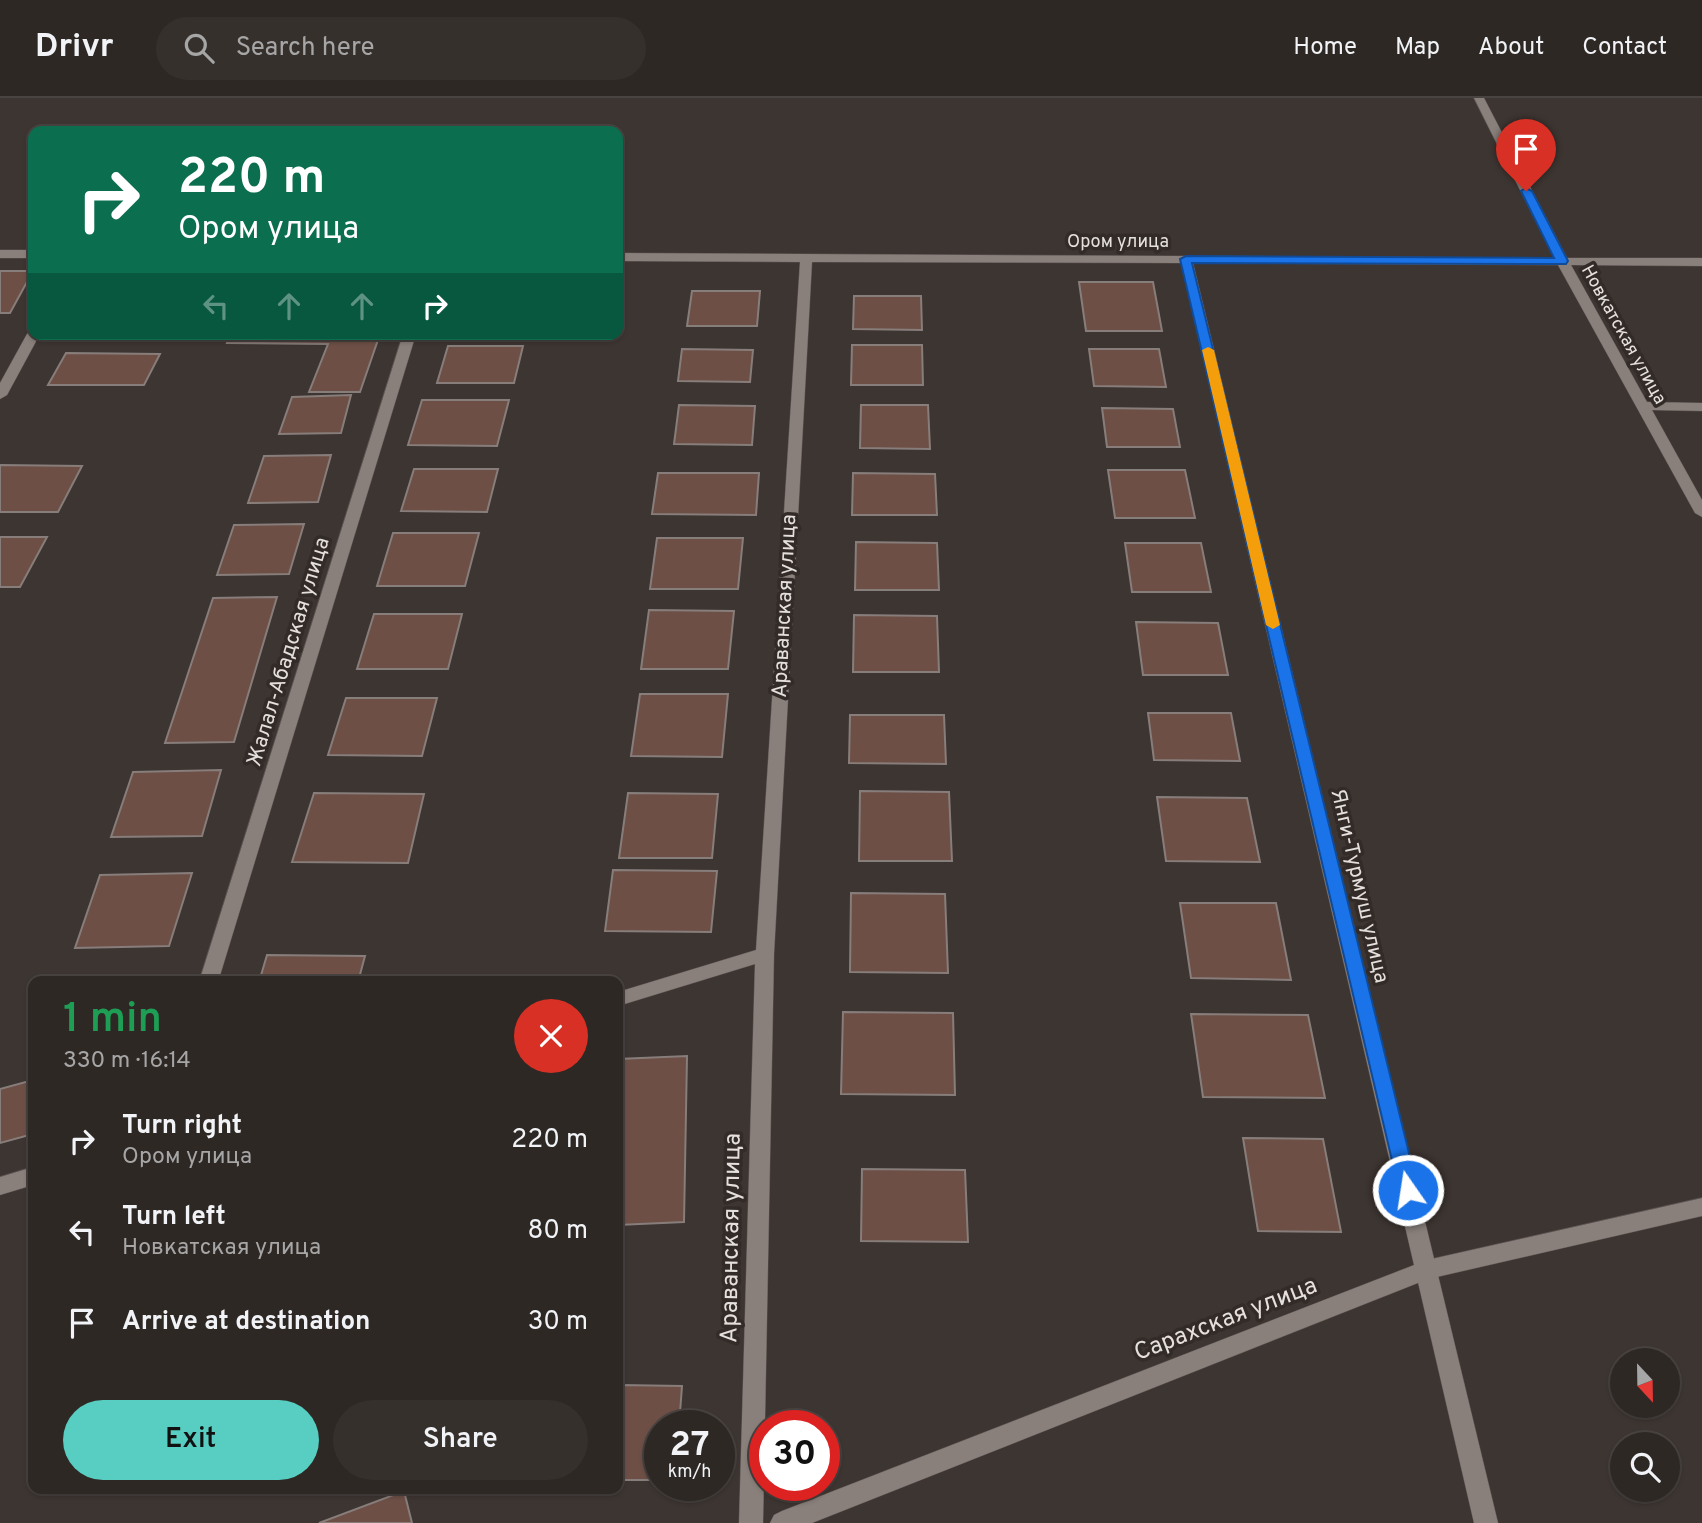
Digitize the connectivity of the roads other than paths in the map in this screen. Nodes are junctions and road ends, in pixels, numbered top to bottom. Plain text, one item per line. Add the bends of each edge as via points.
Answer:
1 (1479, 98) edge
2 (0, 254) edge
3 (28, 254) edge
4 (623, 257) edge
5 (806, 258) junction
6 (1186, 259) junction
7 (1562, 261) junction
8 (1702, 262) edge
9 (31, 340) edge
10 (408, 340) edge
11 (0, 395) edge
12 (1642, 406) junction
13 (1702, 407) edge
14 (1702, 513) edge
15 (765, 954) junction
16 (210, 976) edge
17 (623, 997) edge
18 (28, 1178) edge
19 (0, 1186) edge
20 (1702, 1207) edge
21 (1427, 1270) junction
22 (751, 1523) edge
23 (782, 1523) edge
24 (1486, 1523) edge

1 - 7 street, Новкатская улица
2 - 3 street
4 - 5 street, Ором улица
5 - 6 street, Ором улица
5 - 15 street, Араванская улица
6 - 7 street, Ором улица
6 - 21 street, Янги-Турмуш улица
7 - 8 street, Ором улица
7 - 12 street, Новкатская улица
9 - 11 street
10 - 16 street, Жалал-Абадская улица
12 - 13 street
12 - 14 street, Новкатская улица
15 - 17 street
15 - 22 street, Араванская улица
18 - 19 street
20 - 21 street, Сарахская улица
21 - 23 street, Сарахская улица
21 - 24 street, Янги-Турмуш улица

